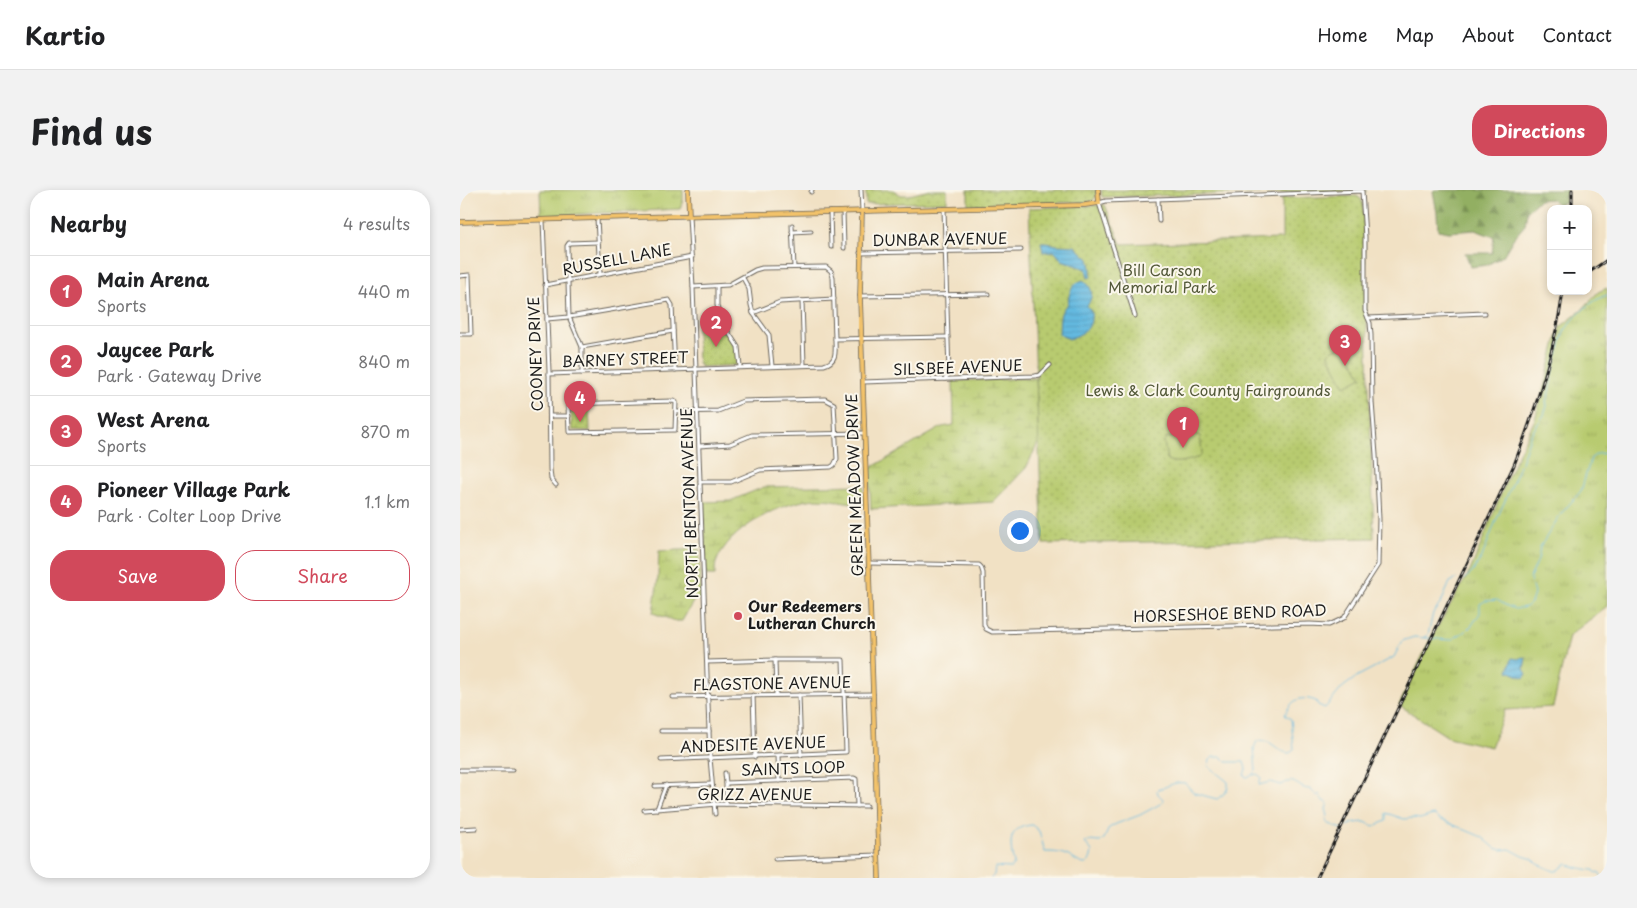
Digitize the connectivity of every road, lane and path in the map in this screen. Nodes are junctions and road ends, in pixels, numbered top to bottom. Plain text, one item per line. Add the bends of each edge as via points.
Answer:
1 (688, 190) edge
2 (862, 190) edge
3 (1098, 190) edge
4 (1158, 199) junction
5 (1099, 203) junction
6 (944, 209) junction
7 (862, 211) junction
8 (830, 212) junction
9 (843, 212) junction
10 (689, 216) junction
11 (597, 218) junction
12 (543, 220) junction
13 (1159, 221) dead end
14 (460, 222) edge
15 (792, 225) dead end
16 (811, 231) dead end
17 (792, 232) junction
18 (599, 242) junction
19 (831, 247) dead end
20 (844, 248) dead end
21 (1020, 250) dead end
22 (945, 251) junction
23 (860, 252) junction
24 (692, 257) junction
25 (794, 267) junction
26 (600, 274) junction
27 (460, 276) edge
28 (742, 278) junction
29 (568, 280) junction
30 (545, 284) junction
31 (716, 286) junction
32 (693, 287) junction
33 (988, 294) dead end
34 (946, 295) junction
35 (860, 296) junction
36 (834, 299) junction
37 (802, 300) junction
38 (754, 313) junction
39 (1485, 313) dead end
40 (1136, 316) dead end
41 (569, 318) junction
42 (1368, 318) junction
43 (547, 319) junction
44 (673, 332) junction
45 (460, 334) edge
46 (948, 337) junction
47 (835, 339) junction
48 (861, 339) junction
49 (582, 347) junction
50 (804, 365) junction
51 (1050, 365) dead end
52 (772, 366) junction
53 (740, 367) junction
54 (696, 369) junction
55 (674, 370) junction
56 (582, 373) junction
57 (548, 374) junction
58 (945, 379) junction
59 (863, 382) junction
60 (698, 411) junction
61 (676, 412) junction
62 (550, 416) junction
63 (569, 416) junction
64 (864, 432) junction
65 (836, 433) junction
66 (699, 446) junction
67 (700, 482) junction
68 (556, 485) dead end
69 (869, 563) junction
70 (775, 660) junction
71 (707, 662) junction
72 (845, 694) junction
73 (873, 694) junction
74 (776, 695) junction
75 (799, 695) junction
76 (709, 696) junction
77 (753, 696) junction
78 (672, 697) dead end
79 (661, 731) dead end
80 (709, 731) junction
81 (801, 755) junction
82 (755, 756) junction
83 (778, 756) junction
84 (710, 758) junction
85 (661, 760) dead end
86 (460, 770) edge
87 (512, 770) dead end
88 (725, 773) dead end
89 (779, 781) junction
90 (726, 783) junction
91 (711, 784) junction
92 (655, 786) dead end
93 (666, 786) junction
94 (726, 804) junction
95 (714, 805) junction
96 (857, 806) junction
97 (867, 806) dead end
98 (656, 809) junction
99 (644, 810) dead end
100 (715, 814) dead end
101 (460, 828) edge
102 (476, 828) dead end
103 (878, 856) junction
104 (775, 859) dead end
105 (879, 878) edge

1 - 10 main road, NORTH BENTON AVENUE
2 - 7 street
3 - 5 main road
4 - 5 street
4 - 13 street
4 - 42 street, HORSESHOE BEND ROAD via 1362,192 1365,311
5 - 6 main road
5 - 40 street
6 - 7 main road
6 - 22 street
7 - 9 main road
7 - 23 main road, GREEN MEADOW DRIVE
8 - 9 main road
8 - 10 main road
8 - 19 street
9 - 20 street
10 - 11 main road
10 - 24 street, NORTH BENTON AVENUE
11 - 12 main road
11 - 18 street
12 - 14 main road
12 - 30 street, COONEY DRIVE
15 - 17 street
16 - 17 street
17 - 25 street
18 - 26 street
18 - 29 street via 568,244
21 - 22 street, DUNBAR AVENUE
22 - 23 street, DUNBAR AVENUE
22 - 34 street
23 - 35 main road, GREEN MEADOW DRIVE
24 - 26 street, RUSSELL LANE
24 - 32 street, NORTH BENTON AVENUE
25 - 28 street via 762,268
25 - 36 street via 821,266 829,269 833,276
26 - 29 street, RUSSELL LANE
27 - 45 street via 469,275 471,334
28 - 31 street via 728,285
28 - 38 street via 749,289
29 - 30 street, RUSSELL LANE
29 - 41 street
30 - 43 street, COONEY DRIVE
31 - 32 street
31 - 53 street via 719,314 738,347
32 - 54 street, NORTH BENTON AVENUE
33 - 34 street
34 - 35 street
34 - 46 street
35 - 48 main road, GREEN MEADOW DRIVE
36 - 37 street
36 - 47 street
37 - 38 street via 780,302
37 - 50 street
38 - 52 street via 769,335
39 - 42 street
41 - 43 street
41 - 44 street via 666,300 672,305
41 - 49 street
42 - 69 street, HORSESHOE BEND ROAD via 1372,335 1378,565 1348,614 1340,621 1329,625 992,632 984,625 983,573 979,565
43 - 57 street, COONEY DRIVE
44 - 49 street
44 - 55 street
46 - 48 street
46 - 58 street via 949,373
47 - 48 street
47 - 50 street, BARNEY STREET via 834,360
48 - 59 main road, GREEN MEADOW DRIVE
49 - 56 street
50 - 52 street, BARNEY STREET
51 - 58 street, SILSBEE AVENUE via 1035,376
52 - 53 street, BARNEY STREET
53 - 54 street, BARNEY STREET
54 - 55 street, BARNEY STREET
54 - 60 street, NORTH BENTON AVENUE
55 - 56 street, BARNEY STREET
56 - 57 street, BARNEY STREET
57 - 62 street, COONEY DRIVE
58 - 59 street, SILSBEE AVENUE
59 - 64 main road, GREEN MEADOW DRIVE
60 - 61 street
60 - 65 street via 722,410 743,401 825,399 834,404
60 - 66 street, NORTH BENTON AVENUE
61 - 63 street via 674,401 570,404
61 - 63 street via 676,429 666,430 571,433
62 - 63 street
62 - 68 street, COONEY DRIVE via 550,473
64 - 65 street
64 - 69 main road, GREEN MEADOW DRIVE
65 - 66 street via 752,435 730,444
65 - 67 street via 836,458 831,467 760,470 731,482
66 - 67 street, NORTH BENTON AVENUE
67 - 71 street, NORTH BENTON AVENUE
69 - 73 main road, GREEN MEADOW DRIVE
70 - 71 street
70 - 72 street via 843,660
70 - 74 street
71 - 76 street, NORTH BENTON AVENUE
72 - 73 street, FLAGSTONE AVENUE
72 - 75 street, FLAGSTONE AVENUE
72 - 81 street, ANDESITE AVENUE via 846,752
73 - 103 main road, GREEN MEADOW DRIVE
74 - 75 street, FLAGSTONE AVENUE
74 - 77 street, FLAGSTONE AVENUE
75 - 81 street
76 - 77 street, FLAGSTONE AVENUE
76 - 78 street, FLAGSTONE AVENUE
76 - 80 street, NORTH BENTON AVENUE
77 - 82 street
79 - 80 street
80 - 84 street, NORTH BENTON AVENUE
81 - 83 street, ANDESITE AVENUE
82 - 83 street, ANDESITE AVENUE
82 - 84 street, ANDESITE AVENUE
83 - 89 street
84 - 85 street, ANDESITE AVENUE
84 - 91 street, NORTH BENTON AVENUE
86 - 87 street
88 - 90 street
89 - 90 street, SAINTS LOOP
89 - 96 street, SAINTS LOOP via 854,778
90 - 94 street, SAINTS LOOP
91 - 93 street
91 - 95 street, NORTH BENTON AVENUE
92 - 93 street
93 - 98 street
94 - 95 street, GRIZZ AVENUE
94 - 96 street, GRIZZ AVENUE
95 - 98 street, GRIZZ AVENUE
95 - 100 street, NORTH BENTON AVENUE
96 - 97 street, GRIZZ AVENUE
98 - 99 street, GRIZZ AVENUE
101 - 102 street
103 - 104 street
103 - 105 main road, GREEN MEADOW DRIVE

